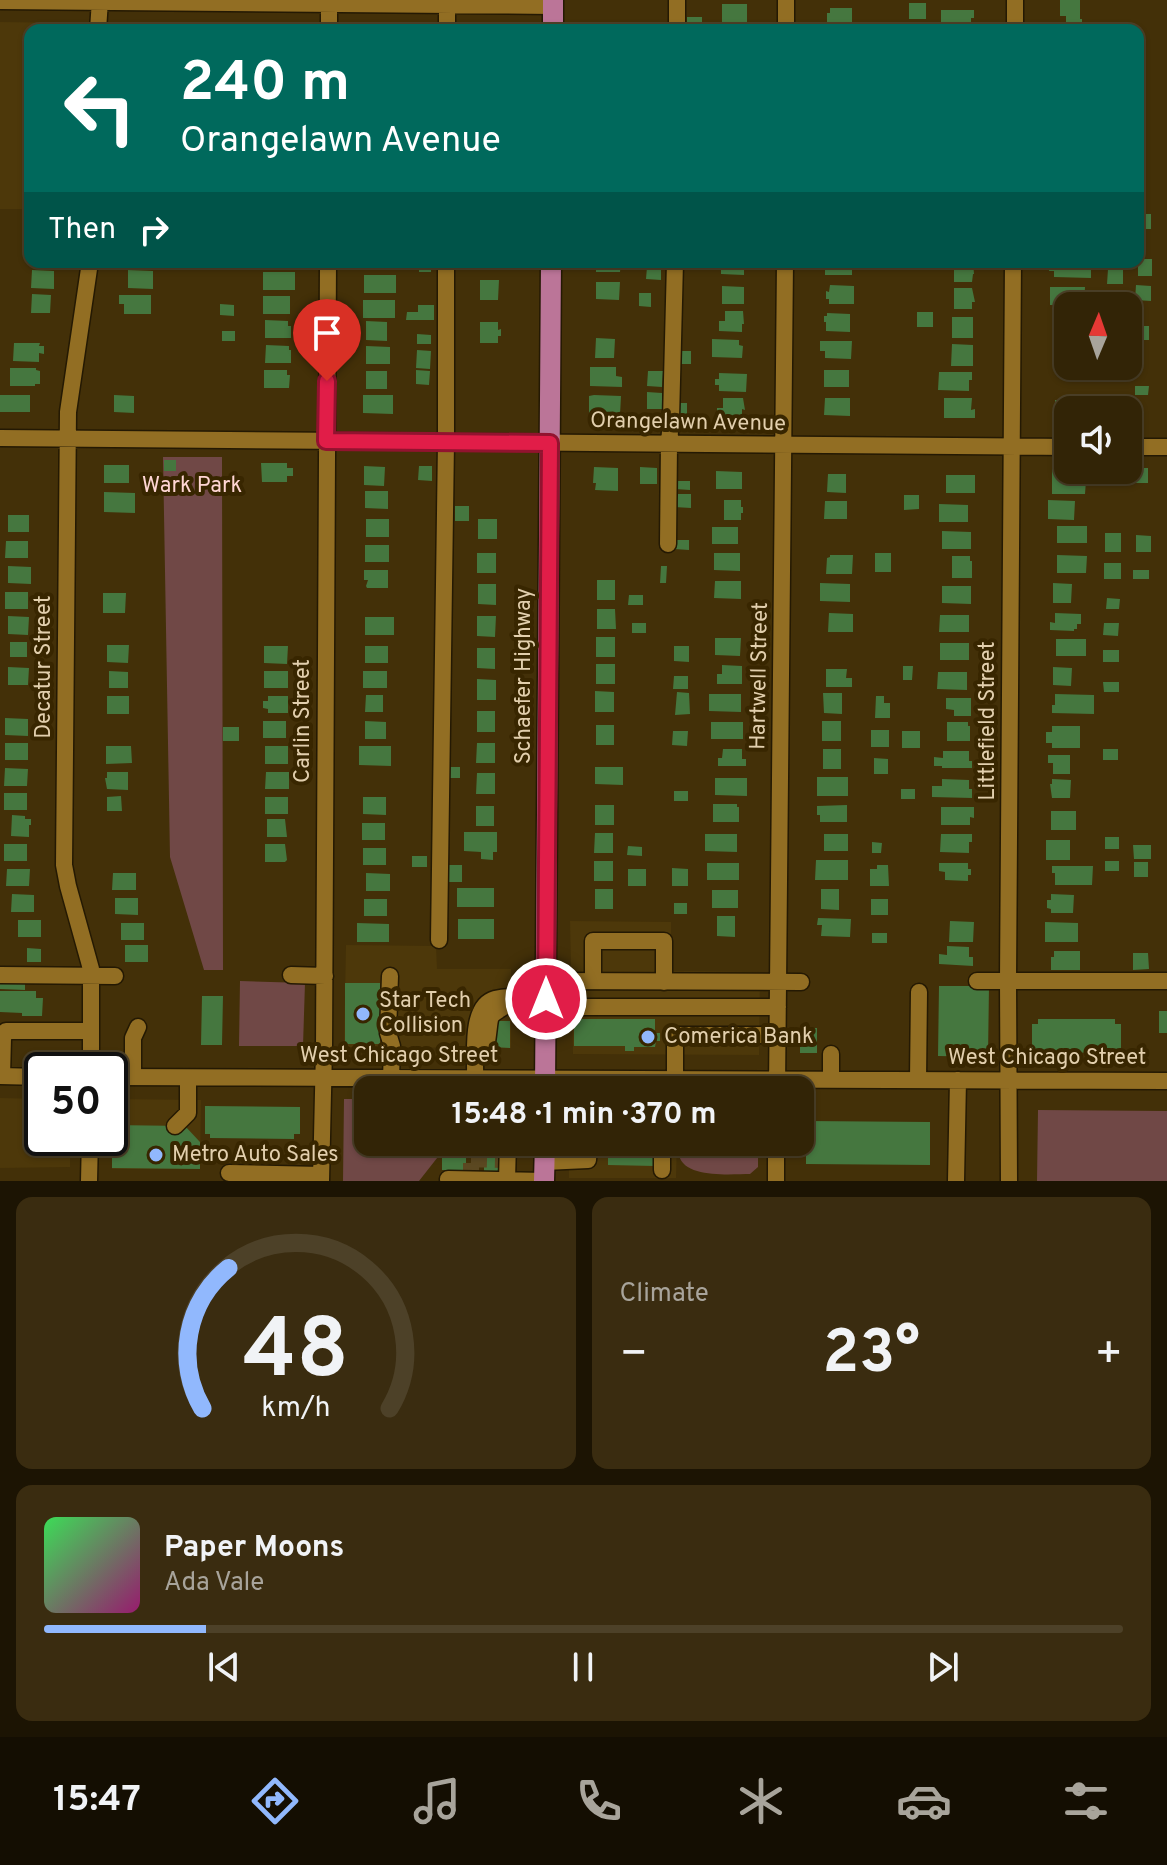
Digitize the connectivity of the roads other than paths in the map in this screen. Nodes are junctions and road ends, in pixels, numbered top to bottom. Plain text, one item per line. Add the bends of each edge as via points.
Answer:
1 (677, 0) edge
2 (786, 0) edge
3 (1015, 0) edge
4 (0, 1) edge
5 (100, 1) edge
6 (553, 3) edge
7 (329, 4) junction
8 (447, 5) junction
9 (98, 24) edge
10 (329, 24) edge
11 (447, 24) edge
12 (553, 24) edge
13 (677, 24) edge
14 (786, 24) edge
15 (1015, 24) edge
16 (89, 268) edge
17 (328, 268) edge
18 (446, 268) edge
19 (551, 268) edge
20 (675, 268) edge
21 (785, 268) edge
22 (1013, 268) edge
23 (0, 438) edge
24 (68, 439) junction
25 (326, 441) junction
26 (446, 442) junction
27 (550, 443) junction
28 (669, 444) junction
29 (784, 446) junction
30 (1012, 447) junction
31 (1054, 447) edge
32 (1142, 447) edge
33 (1167, 447) edge
34 (668, 544) dead end
35 (439, 940) dead end
36 (0, 975) edge
37 (291, 975) dead end
38 (92, 976) junction
39 (115, 976) dead end
40 (325, 976) junction
41 (390, 976) dead end
42 (593, 981) junction
43 (977, 981) dead end
44 (1008, 981) junction
45 (1167, 981) edge
46 (664, 982) junction
47 (778, 982) junction
48 (801, 982) dead end
49 (919, 992) dead end
50 (546, 996) junction
51 (778, 1007) junction
52 (138, 1027) dead end
53 (91, 1031) junction
54 (778, 1035) junction
55 (91, 1052) edge
56 (831, 1054) dead end
57 (1, 1076) edge
58 (391, 1076) edge
59 (475, 1076) edge
60 (545, 1076) edge
61 (675, 1076) edge
62 (777, 1076) edge
63 (24, 1077) edge
64 (128, 1077) edge
65 (133, 1077) junction
66 (188, 1078) junction
67 (323, 1078) junction
68 (354, 1078) edge
69 (831, 1079) junction
70 (918, 1080) junction
71 (958, 1080) junction
72 (1009, 1080) junction
73 (814, 1081) edge
74 (1167, 1081) edge
75 (175, 1126) dead end
76 (90, 1156) edge
77 (504, 1156) edge
78 (588, 1156) edge
79 (662, 1156) edge
80 (776, 1156) edge
81 (544, 1162) edge
82 (662, 1170) dead end
83 (229, 1173) dead end
84 (321, 1178) edge
85 (448, 1179) dead end
86 (496, 1180) edge
87 (89, 1181) edge
88 (776, 1181) edge
89 (956, 1181) edge
90 (1009, 1181) edge

1 - 13 street
2 - 14 street
3 - 15 street
4 - 5 street
5 - 7 street
5 - 9 street
6 - 8 street
6 - 12 main road
7 - 8 street
7 - 10 street
8 - 11 street
16 - 24 street, Decatur Street
17 - 25 street, Carlin Street
18 - 26 street
19 - 27 main road, Schaefer Highway
20 - 28 street
21 - 29 street, Hartwell Street
22 - 30 street, Littlefield Street
23 - 24 street, Orangelawn Avenue
24 - 25 street, Orangelawn Avenue
24 - 38 street, Decatur Street via 64,865
25 - 26 street, Orangelawn Avenue
25 - 40 street, Carlin Street
26 - 27 street, Orangelawn Avenue
26 - 35 street
27 - 28 street, Orangelawn Avenue
27 - 50 main road, Schaefer Highway
28 - 29 street, Orangelawn Avenue
28 - 34 street
29 - 30 street, Orangelawn Avenue
29 - 47 street, Hartwell Street
30 - 31 street, Orangelawn Avenue
30 - 44 street, Littlefield Street
32 - 33 street
36 - 38 street
37 - 40 street
38 - 39 street
38 - 53 street, Decatur Street
40 - 67 street, Carlin Street
41 - 58 street
42 - 46 street
42 - 46 street via 593,941 664,941
42 - 50 street
43 - 44 street
44 - 45 street
44 - 72 street, Littlefield Street
46 - 47 street
47 - 48 street
47 - 51 street, Hartwell Street
49 - 70 street
50 - 51 street via 570,1007
50 - 59 street via 499,998 483,1006 477,1020
50 - 60 main road, Schaefer Highway
51 - 54 street, Hartwell Street
52 - 65 street
53 - 55 street, Decatur Street
53 - 57 street via 6,1031
54 - 61 street via 679,1035
54 - 62 street, Hartwell Street
56 - 69 street
57 - 63 street
64 - 65 street, West Chicago Street
65 - 66 street, West Chicago Street
66 - 67 street, West Chicago Street
66 - 75 street via 188,1113
67 - 68 street, West Chicago Street
67 - 84 street, Carlin Street
69 - 70 street, West Chicago Street
69 - 73 street, West Chicago Street
70 - 71 street, West Chicago Street
71 - 72 street, West Chicago Street
71 - 89 street
72 - 74 street, West Chicago Street
72 - 90 street, Littlefield Street
76 - 87 street
77 - 86 street
78 - 81 street
79 - 82 street
80 - 88 street
81 - 86 street
83 - 84 street
85 - 86 street

